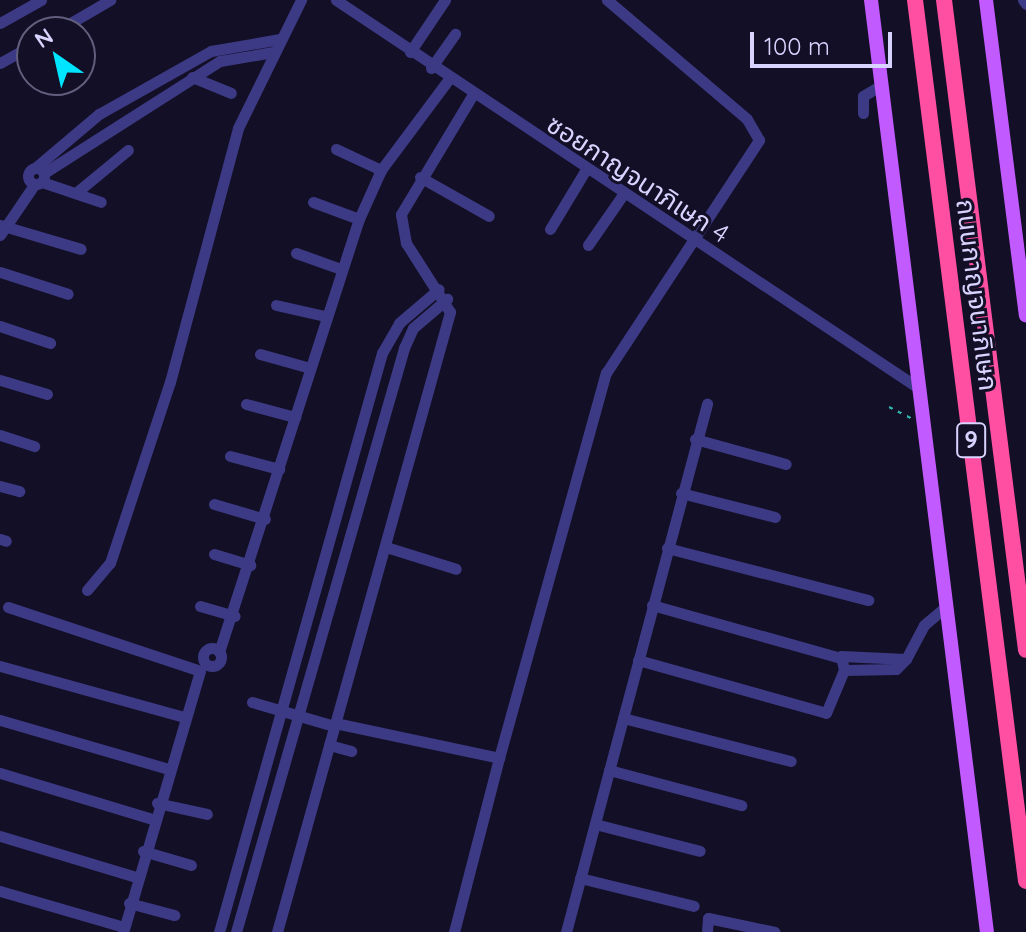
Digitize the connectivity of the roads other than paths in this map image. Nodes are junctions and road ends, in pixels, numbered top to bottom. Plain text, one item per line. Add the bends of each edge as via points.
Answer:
1 (41, 0) edge
2 (110, 0) edge
3 (301, 0) edge
4 (336, 0) edge
5 (445, 0) edge
6 (607, 0) edge
7 (871, 0) edge
8 (915, 0) edge
9 (944, 0) edge
10 (986, 0) edge
11 (82, 16) edge
12 (0, 23) edge
13 (455, 34) dead end
14 (280, 39) junction
15 (273, 52) junction
16 (410, 52) junction
17 (431, 68) junction
18 (192, 77) junction
19 (448, 80) junction
20 (881, 85) junction
21 (231, 93) dead end
22 (472, 96) junction
23 (863, 113) dead end
24 (336, 149) dead end
25 (128, 150) dead end
26 (381, 170) junction
27 (585, 171) junction
28 (39, 177) junction
29 (420, 177) junction
30 (77, 192) junction
31 (622, 196) junction
32 (101, 202) dead end
33 (313, 202) dead end
34 (489, 216) dead end
35 (359, 219) junction
36 (1, 229) edge
37 (550, 229) dead end
38 (691, 240) junction
39 (588, 245) dead end
40 (81, 249) dead end
41 (296, 253) dead end
42 (341, 269) junction
43 (0, 272) edge
44 (68, 294) dead end
45 (443, 294) junction
46 (1025, 296) edge
47 (276, 305) dead end
48 (1026, 315) edge
49 (325, 316) junction
50 (0, 326) edge
51 (50, 343) dead end
52 (260, 354) dead end
53 (310, 368) junction
54 (0, 380) edge
55 (920, 389) junction
56 (47, 394) dead end
57 (246, 404) dead end
58 (707, 404) dead end
59 (295, 417) junction
60 (0, 435) edge
61 (695, 439) junction
62 (34, 446) dead end
63 (230, 456) dead end
64 (786, 464) dead end
65 (279, 469) junction
66 (0, 486) edge
67 (19, 491) dead end
68 (681, 493) junction
69 (214, 504) dead end
70 (775, 517) dead end
71 (265, 519) junction
72 (386, 547) junction
73 (667, 548) junction
74 (214, 554) dead end
75 (250, 565) junction
76 (456, 569) dead end
77 (87, 590) dead end
78 (868, 600) dead end
79 (652, 605) junction
80 (200, 606) dead end
81 (947, 606) junction
82 (8, 607) dead end
83 (235, 616) junction
84 (1026, 650) edge
85 (638, 660) junction
86 (842, 664) junction
87 (0, 666) edge
88 (202, 667) junction
89 (252, 702) dead end
90 (281, 710) junction
91 (298, 715) junction
92 (184, 717) junction
93 (623, 718) junction
94 (0, 720) edge
95 (335, 724) junction
96 (276, 730) junction
97 (292, 735) junction
98 (329, 745) junction
99 (351, 751) dead end
100 (499, 758) junction
101 (791, 761) dead end
102 (169, 769) junction
103 (609, 770) junction
104 (0, 773) edge
105 (157, 803) junction
106 (741, 805) dead end
107 (207, 814) dead end
108 (152, 819) junction
109 (595, 824) junction
110 (0, 836) edge
111 (143, 851) junction
112 (700, 851) dead end
113 (191, 865) dead end
114 (136, 877) junction
115 (580, 878) junction
116 (1026, 881) edge
117 (0, 891) edge
118 (129, 903) junction
119 (694, 906) dead end
120 (174, 915) dead end
121 (123, 930) edge
122 (219, 932) edge
123 (236, 932) edge
124 (277, 932) edge
125 (454, 932) edge
126 (566, 932) edge
127 (707, 932) edge
128 (775, 932) edge
129 (987, 932) edge

1 - 12 street
2 - 11 street
3 - 14 street
4 - 16 street, ซอยกาญจนาภิเษก 4
5 - 16 street
6 - 38 street via 757,132 759,140
7 - 20 main road
8 - 116 highway, ถนนกาญจนาภิเษก / 9
9 - 84 highway, ถนนกาญจนาภิเษก / 9
10 - 46 main road
13 - 17 street
14 - 15 street
14 - 28 street via 211,51 99,114
15 - 18 street via 220,61
15 - 77 street via 238,128 170,382 110,563
16 - 17 street, ซอยกาญจนาภิเษก 4
17 - 19 street, ซอยกาญจนาภิเษก 4
18 - 21 street
18 - 28 street
19 - 22 street, ซอยกาญจนาภิเษก 4
19 - 26 street
20 - 23 street via 865,91
20 - 55 main road
22 - 27 street, ซอยกาญจนาภิเษก 4
22 - 29 street
24 - 26 street
25 - 30 street
26 - 35 street
27 - 31 street, ซอยกาญจนาภิเษก 4
27 - 37 street
28 - 30 street
28 - 36 street
29 - 34 street
29 - 45 street via 400,227
30 - 32 street
31 - 38 street, ซอยกาญจนาภิเษก 4
31 - 39 street
33 - 35 street
35 - 42 street
36 - 40 street
38 - 55 street, ซอยกาญจนาภิเษก 4
38 - 100 street via 606,373
41 - 42 street
42 - 49 street
43 - 44 street
45 - 72 street via 435,382
45 - 90 street via 399,323 382,353
45 - 91 street via 413,328 404,348
46 - 48 main road
47 - 49 street
49 - 53 street
50 - 51 street
52 - 53 street
53 - 59 street
54 - 56 street
55 - 81 main road
57 - 59 street
58 - 61 street
59 - 65 street
60 - 62 street
61 - 64 street
61 - 68 street
63 - 65 street
65 - 71 street
66 - 67 street
68 - 70 street
68 - 73 street
69 - 71 street
71 - 75 street
72 - 76 street
72 - 95 street
73 - 78 street
73 - 79 street
74 - 75 street
75 - 83 street
79 - 85 street
79 - 86 street
80 - 83 street
81 - 86 street via 924,625 906,659 852,652
81 - 129 main road
82 - 88 street
83 - 88 street via 219,652 206,650
85 - 86 street via 826,713
85 - 93 street
87 - 92 street
88 - 92 street
89 - 90 street
90 - 91 street
90 - 96 street
91 - 95 street
91 - 97 street
92 - 102 street
93 - 101 street
93 - 103 street
94 - 102 street
95 - 98 street
95 - 100 street
96 - 97 street
96 - 122 street
97 - 123 street
98 - 99 street
98 - 124 street
100 - 125 street
102 - 105 street
103 - 106 street
103 - 109 street
104 - 108 street
105 - 107 street
105 - 108 street
108 - 111 street
109 - 112 street
109 - 115 street
110 - 114 street
111 - 113 street
111 - 114 street
114 - 118 street
115 - 119 street
115 - 126 street
117 - 121 street
118 - 120 street
118 - 121 street
127 - 128 street via 708,918

